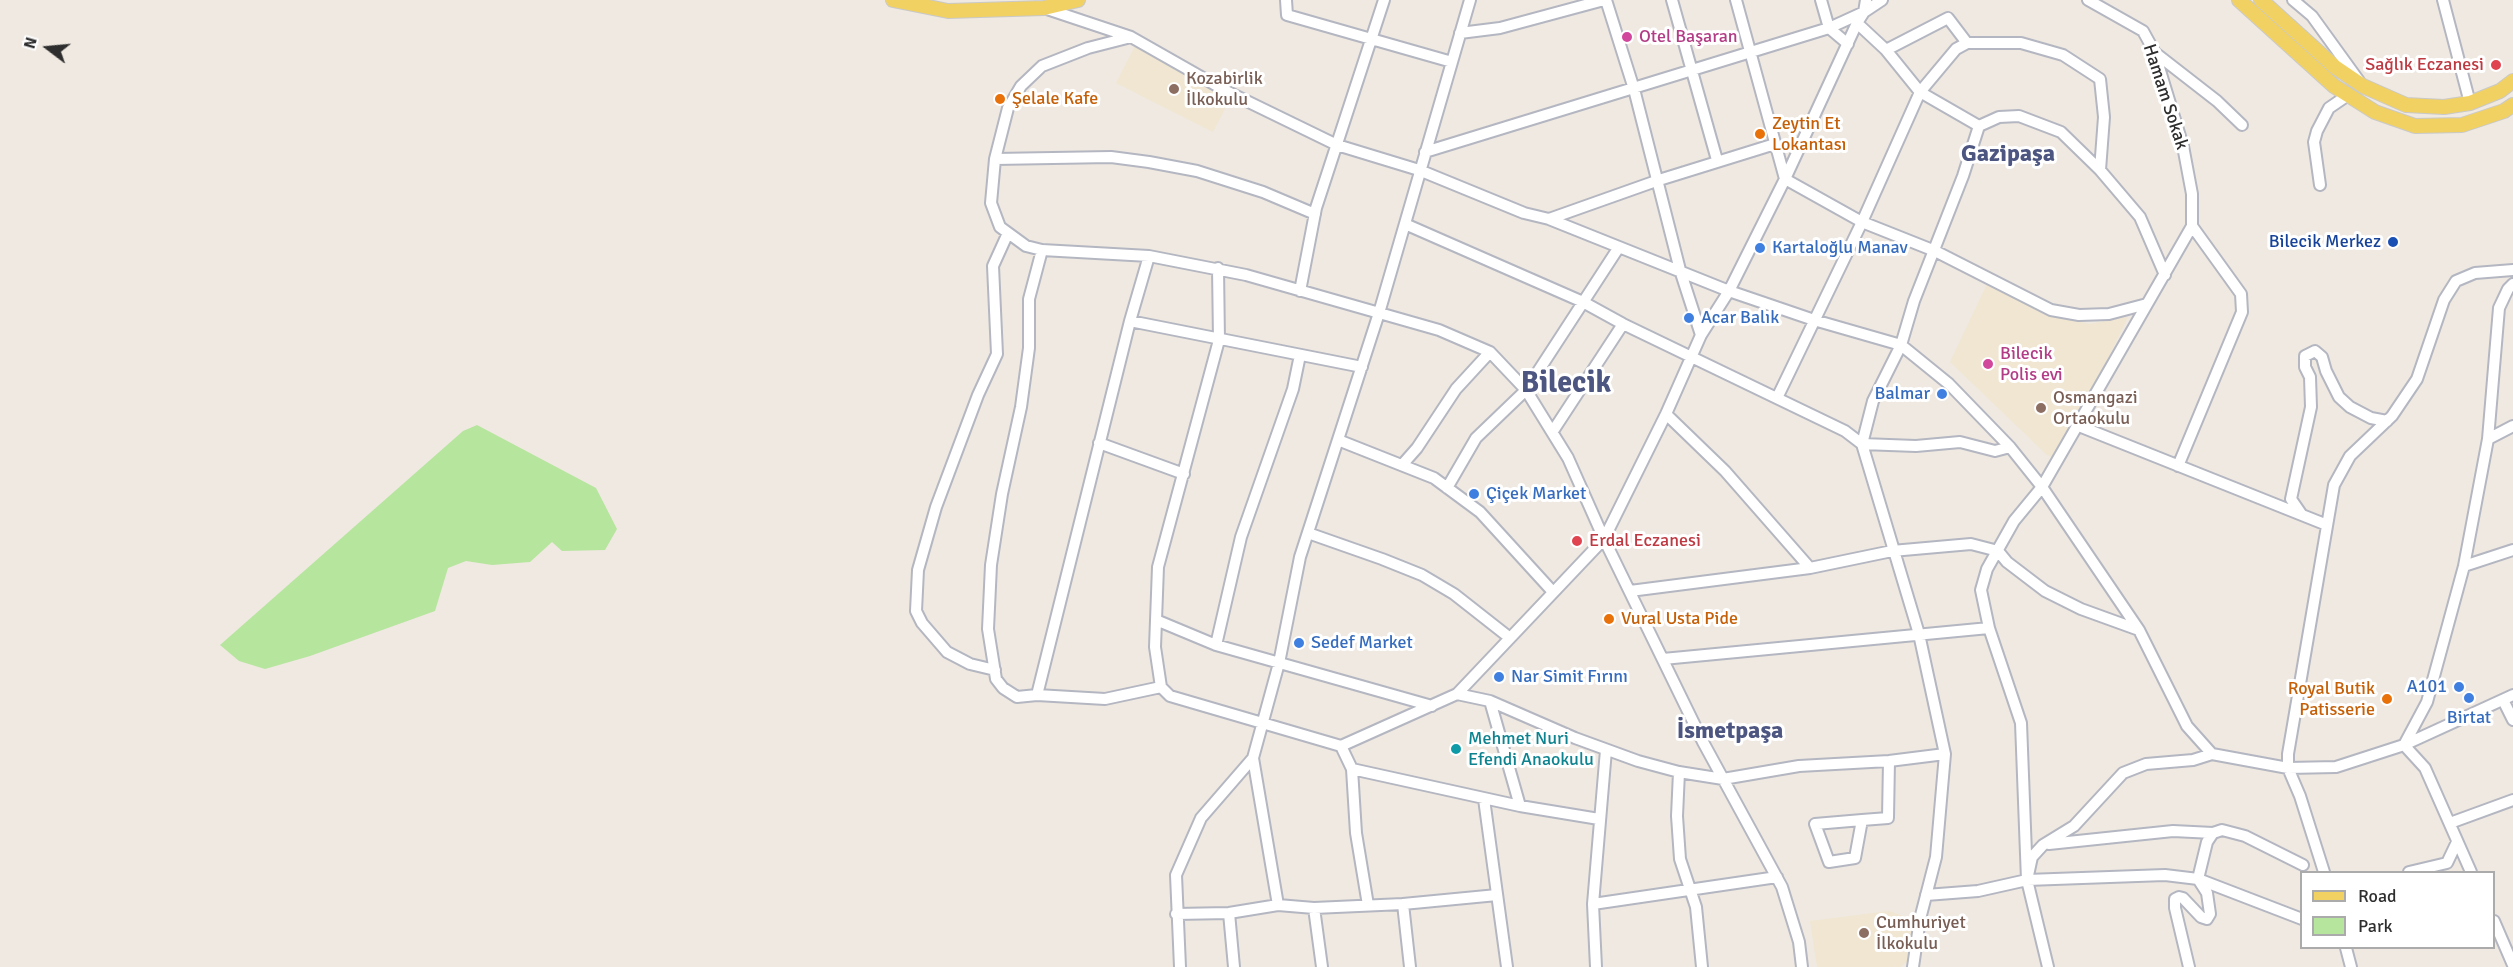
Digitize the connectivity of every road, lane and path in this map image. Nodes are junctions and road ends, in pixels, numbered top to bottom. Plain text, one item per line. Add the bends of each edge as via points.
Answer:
1 (893, 0) edge
2 (1078, 0) edge
3 (1287, 0) edge
4 (1384, 0) edge
5 (1470, 0) edge
6 (1605, 0) edge
7 (1672, 0) edge
8 (1736, 0) edge
9 (1821, 0) edge
10 (1866, 0) edge
11 (1882, 0) edge
12 (2088, 0) edge
13 (2239, 0) edge
14 (2260, 0) edge
15 (2293, 0) edge
16 (2443, 0) edge
17 (1044, 8) junction
18 (1864, 12) junction
19 (1857, 23) junction
20 (1829, 28) junction
21 (1460, 33) junction
22 (1131, 37) junction
23 (1372, 40) junction
24 (1967, 43) junction
25 (1848, 44) junction
26 (1886, 50) junction
27 (1748, 51) junction
28 (2154, 51) junction
29 (1452, 62) junction
30 (1692, 70) junction
31 (2513, 81) edge
32 (2363, 86) junction
33 (1634, 89) junction
34 (1920, 92) junction
35 (2348, 95) junction
36 (2470, 103) junction
37 (2513, 105) edge
38 (2242, 125) dead end
39 (2433, 125) junction
40 (1979, 126) junction
41 (1775, 144) junction
42 (1337, 145) junction
43 (1425, 152) junction
44 (994, 159) junction
45 (1718, 160) junction
46 (1419, 170) junction
47 (2100, 170) junction
48 (1785, 179) junction
49 (1659, 180) junction
50 (2320, 185) dead end
51 (1315, 214) junction
52 (1549, 219) junction
53 (1862, 222) junction
54 (1405, 224) junction
55 (2193, 226) junction
56 (1008, 233) junction
57 (1619, 247) junction
58 (1042, 250) junction
59 (1935, 251) junction
60 (1149, 256) junction
61 (1218, 268) junction
62 (1680, 270) junction
63 (2513, 270) edge
64 (2165, 275) junction
65 (2513, 284) edge
66 (1300, 291) junction
67 (1729, 291) junction
68 (1583, 302) junction
69 (2147, 304) junction
70 (1379, 313) junction
71 (1814, 320) junction
72 (1130, 321) junction
73 (1623, 324) junction
74 (1701, 335) junction
75 (1219, 340) junction
76 (1901, 345) junction
77 (1490, 352) junction
78 (1300, 355) junction
79 (1692, 357) junction
80 (1362, 367) junction
81 (1526, 390) junction
82 (1778, 398) junction
83 (1666, 414) junction
84 (2387, 421) junction
85 (2079, 426) junction
86 (2513, 426) edge
87 (1553, 431) junction
88 (2488, 439) junction
89 (1338, 440) junction
90 (1099, 443) junction
91 (1862, 444) junction
92 (2010, 447) junction
93 (1402, 465) junction
94 (2178, 466) junction
95 (1184, 474) junction
96 (2042, 487) junction
97 (1447, 488) junction
98 (2302, 515) junction
99 (2327, 525) junction
100 (1308, 533) junction
101 (1604, 539) junction
102 (2513, 550) edge
103 (1892, 551) junction
104 (1998, 551) junction
105 (2464, 566) junction
106 (1810, 568) junction
107 (1630, 591) junction
108 (1553, 592) junction
109 (1156, 620) junction
110 (1989, 628) junction
111 (2139, 630) junction
112 (1919, 634) junction
113 (1510, 638) junction
114 (1216, 645) junction
115 (1663, 659) junction
116 (1280, 663) junction
117 (995, 670) junction
118 (1161, 687) junction
119 (1457, 694) junction
120 (1037, 696) junction
121 (2508, 697) edge
122 (1490, 701) junction
123 (1432, 706) junction
124 (2513, 720) edge
125 (1262, 722) junction
126 (1341, 746) junction
127 (2404, 746) junction
128 (1606, 750) junction
129 (2212, 753) junction
130 (1945, 754) junction
131 (1252, 758) junction
132 (1889, 761) junction
133 (2288, 768) junction
134 (1352, 769) junction
135 (1679, 772) junction
136 (1724, 779) junction
137 (1484, 799) junction
138 (2513, 800) edge
139 (1520, 806) junction
140 (1599, 819) junction
141 (1862, 820) junction
142 (2450, 823) junction
143 (2213, 833) junction
144 (2457, 842) junction
145 (2043, 845) junction
146 (2303, 865) dead end
147 (2323, 871) edge
148 (2417, 871) edge
149 (2470, 871) edge
150 (1777, 877) junction
151 (2198, 879) junction
152 (2027, 880) junction
153 (1689, 891) junction
154 (1497, 895) junction
155 (1926, 895) junction
156 (1403, 904) junction
157 (1593, 904) junction
158 (1278, 905) junction
159 (1368, 905) junction
160 (1314, 908) junction
161 (1229, 913) junction
162 (1176, 914) junction
163 (2300, 919) edge
164 (2495, 925) edge
165 (2346, 949) edge
166 (2513, 965) edge
167 (1180, 967) edge
168 (1234, 967) edge
169 (1322, 967) edge
170 (1410, 967) edge
171 (1507, 967) edge
172 (1596, 967) edge
173 (1702, 967) edge
174 (1802, 967) edge
175 (1913, 967) edge
176 (2048, 967) edge
177 (2189, 967) edge
178 (2351, 967) edge

1 - 17 main road via 948,11
2 - 17 main road
3 - 23 street via 1287,15
4 - 23 street
5 - 21 street
6 - 21 street via 1500,28
6 - 33 street
7 - 30 street
8 - 27 street
9 - 20 street
10 - 18 street
11 - 18 street
12 - 28 street, Hamam Sokak via 2144,32
13 - 35 main road
14 - 32 main road via 2335,67
15 - 32 street via 2312,16
16 - 36 street
17 - 22 street
18 - 19 street
18 - 20 street
19 - 25 street
19 - 26 street
20 - 25 street
20 - 27 street
21 - 29 street
22 - 42 street via 1226,91
22 - 44 street via 1042,66 1021,86 1008,108
23 - 29 street
23 - 42 street
24 - 26 street via 1948,18
24 - 34 street via 1956,49
24 - 47 street via 2020,43 2064,55 2100,79 2104,117
25 - 48 street
26 - 34 street
27 - 30 street
27 - 41 street
28 - 38 street
28 - 55 street, Hamam Sokak via 2183,146
29 - 43 street
30 - 33 street
30 - 45 street
31 - 36 main road
32 - 36 main road via 2406,105
33 - 43 street
33 - 49 street
34 - 40 street
34 - 53 street
35 - 39 main road via 2375,112 2415,126
35 - 50 street via 2329,108 2317,131 2314,142
36 - 39 main road
37 - 39 main road via 2462,125
40 - 47 street via 1999,117 2019,116 2061,132
40 - 59 street
41 - 45 street
41 - 48 street
42 - 46 street
42 - 51 street
43 - 46 street
44 - 51 street via 1111,157 1149,162 1197,171
44 - 56 street via 991,203 1000,227
45 - 49 street
46 - 52 street via 1524,213
46 - 54 street
47 - 64 street via 2140,217
48 - 53 street
48 - 67 street
49 - 52 street
49 - 62 street
51 - 66 street
52 - 57 street
53 - 59 street
53 - 71 street
54 - 68 street
54 - 70 street
55 - 64 street
55 - 94 street via 2241,294 2242,312
56 - 58 street via 1026,246
56 - 117 street via 993,266 997,354 936,507 918,570 916,611 947,652 970,664
57 - 62 street
57 - 68 street
58 - 60 street
58 - 117 street via 1029,298 1029,348 1021,407 991,565 988,629
59 - 69 street via 2051,310 2079,315 2109,314
59 - 76 street
60 - 61 street
60 - 72 street
61 - 66 street
61 - 75 street
62 - 67 street
62 - 74 street
63 - 84 street via 2475,273 2456,281 2444,300 2417,378
64 - 69 street
65 - 88 street via 2499,308
66 - 70 street
67 - 71 street
67 - 74 street
68 - 73 street
68 - 81 street
69 - 85 street
70 - 77 street via 1439,330
70 - 80 street
71 - 76 street
71 - 82 street
72 - 75 street
72 - 90 street
73 - 79 street
73 - 87 street
74 - 79 street
75 - 78 street
75 - 95 street
76 - 91 street via 1873,401
76 - 92 street via 1949,384
77 - 81 street
77 - 93 street via 1456,389
78 - 80 street
78 - 114 street via 1293,389 1241,537
79 - 82 street
79 - 83 street
80 - 89 street
81 - 87 street
81 - 97 street via 1476,438
82 - 91 street via 1845,430
83 - 101 street
83 - 106 street via 1725,471
84 - 98 street via 2350,407 2339,397 2322,357 2315,351 2305,356 2311,406 2291,499
84 - 99 street via 2350,456 2334,485
85 - 94 street
85 - 96 street
86 - 88 street
87 - 101 street
88 - 105 street
89 - 93 street
89 - 100 street
90 - 95 street
90 - 120 street
91 - 92 street via 1916,446 1960,442 1995,452
91 - 103 street
92 - 96 street
93 - 97 street
94 - 98 street
95 - 109 street via 1158,567
96 - 104 street via 2014,521
96 - 111 street
97 - 108 street via 1480,512
98 - 99 street
99 - 133 street
100 - 113 street via 1422,576 1454,594
100 - 116 street
101 - 107 street
101 - 108 street
102 - 105 street
103 - 104 street via 1971,544
103 - 106 street
103 - 112 street
104 - 110 street via 1981,590
104 - 111 street via 2045,591
105 - 127 street via 2427,702
106 - 107 street
107 - 115 street
108 - 113 street
109 - 114 street
109 - 118 street via 1155,647
110 - 112 street
110 - 152 street via 2021,723
111 - 129 street via 2187,726
112 - 115 street
112 - 130 street
113 - 119 street
114 - 116 street
115 - 136 street
116 - 123 street
116 - 125 street
117 - 120 street via 1003,688 1017,697
118 - 120 street via 1105,699
118 - 125 street via 1170,696
119 - 122 street
119 - 123 street
121 - 124 street
121 - 127 street
122 - 128 street
122 - 139 street
123 - 126 street
125 - 126 street
125 - 131 street
126 - 134 street
127 - 133 street via 2336,767
127 - 142 street via 2425,768
128 - 135 street
128 - 140 street
129 - 133 street
129 - 145 street via 2193,760 2146,764 2123,773 2074,825
130 - 132 street
130 - 155 street via 1936,857
131 - 158 street
131 - 162 street via 1202,818 1176,875
132 - 136 street via 1799,766
132 - 141 street via 1888,818
133 - 147 street
134 - 137 street
134 - 159 street via 1356,832
135 - 136 street
135 - 153 street via 1680,859
136 - 150 street
137 - 139 street
137 - 154 street
138 - 142 street
139 - 140 street
140 - 157 street
141 - 141 street via 1815,824 1829,862 1855,858
142 - 144 street
143 - 145 street via 2173,831
143 - 146 street via 2222,830 2245,836
143 - 151 street
144 - 148 street via 2447,863
144 - 149 street
145 - 152 street via 2032,857
150 - 153 street
150 - 174 street via 1799,942
151 - 152 street via 2165,875
151 - 163 street
151 - 177 street via 2207,893 2207,920 2183,898 2175,899
152 - 155 street via 1978,891
152 - 176 street
153 - 157 street
153 - 173 street via 1696,907
154 - 156 street
154 - 171 street
155 - 175 street
156 - 159 street
156 - 170 street
157 - 172 street
158 - 160 street
158 - 161 street
159 - 160 street
160 - 169 street
161 - 162 street
161 - 168 street
162 - 167 street
164 - 166 street
165 - 178 street

